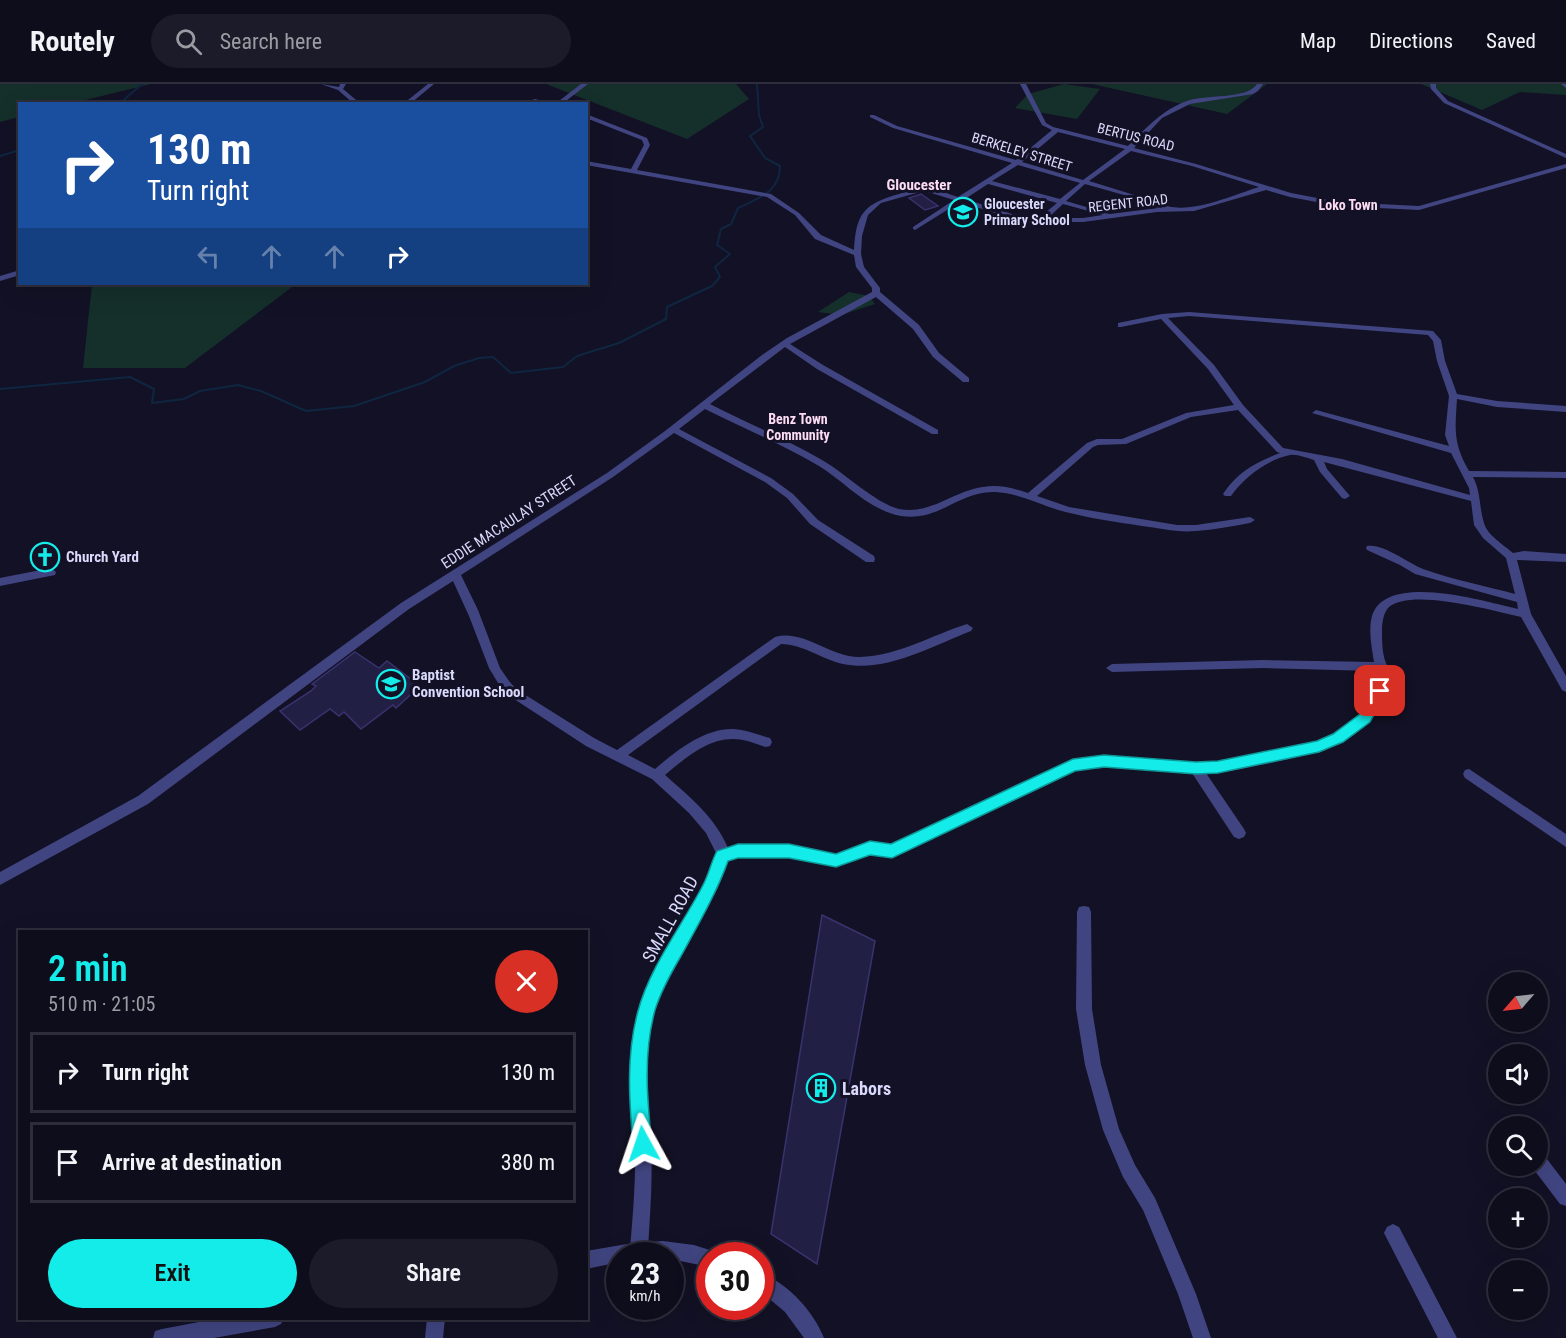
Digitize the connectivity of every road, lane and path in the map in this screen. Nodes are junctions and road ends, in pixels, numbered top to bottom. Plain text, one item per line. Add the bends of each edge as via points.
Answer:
1 (324, 84) edge
2 (431, 84) edge
3 (585, 84) edge
4 (1023, 84) edge
5 (1260, 84) edge
6 (1433, 84) edge
7 (341, 87) edge
8 (355, 102) edge
9 (408, 102) edge
10 (561, 102) edge
11 (872, 116) dead end
12 (588, 117) edge
13 (1056, 130) junction
14 (1130, 148) junction
15 (1566, 156) edge
16 (588, 163) edge
17 (1016, 163) junction
18 (1566, 166) edge
19 (633, 172) junction
20 (987, 182) junction
21 (1083, 183) junction
22 (1264, 188) junction
23 (961, 200) junction
24 (1060, 202) junction
25 (1165, 209) junction
26 (1113, 215) junction
27 (1041, 220) junction
28 (915, 228) dead end
29 (857, 254) junction
30 (18, 273) edge
31 (0, 279) edge
32 (876, 293) junction
33 (1162, 316) junction
34 (1121, 325) dead end
35 (785, 344) junction
36 (966, 380) dead end
37 (1453, 396) junction
38 (704, 405) junction
39 (1240, 407) junction
40 (1566, 409) edge
41 (1316, 412) dead end
42 (673, 429) junction
43 (935, 432) dead end
44 (1455, 451) junction
45 (1288, 453) junction
46 (1318, 457) junction
47 (1467, 474) junction
48 (1566, 475) edge
49 (1228, 494) dead end
50 (1030, 496) junction
51 (1345, 496) dead end
52 (1474, 499) junction
53 (1250, 520) dead end
54 (1371, 548) dead end
55 (1511, 557) junction
56 (1566, 558) edge
57 (870, 559) dead end
58 (51, 572) dead end
59 (455, 575) junction
60 (0, 582) edge
61 (1520, 598) junction
62 (1525, 614) junction
63 (967, 628) dead end
64 (1382, 667) junction
65 (1112, 668) dead end
66 (1564, 681) edge
67 (766, 742) dead end
68 (616, 756) junction
69 (1196, 768) junction
70 (1468, 774) dead end
71 (656, 775) junction
72 (1239, 833) dead end
73 (1566, 841) edge
74 (722, 855) junction
75 (0, 879) edge
76 (1084, 912) dead end
77 (1548, 1175) edge
78 (1566, 1198) edge
79 (1393, 1233) dead end
80 (639, 1242) edge
81 (606, 1256) edge
82 (588, 1260) edge
83 (774, 1289) edge
84 (264, 1320) edge
85 (436, 1320) edge
86 (162, 1338) edge
87 (434, 1338) edge
88 (815, 1338) edge
89 (1202, 1338) edge
90 (1448, 1338) edge

1 - 7 street
2 - 9 street
3 - 10 street
4 - 13 street via 1044,124
5 - 14 street via 1242,96 1180,106 1154,122
6 - 15 street via 1446,102
7 - 8 street
11 - 17 street, BERKELEY STREET via 895,127
12 - 19 street via 645,140 647,145
13 - 14 street, BERTUS ROAD
13 - 17 street
14 - 21 street
14 - 22 street, BERTUS ROAD
16 - 19 street
17 - 20 street
17 - 21 street, BERKELEY STREET
18 - 22 street, BERTUS ROAD via 1419,208 1338,204
19 - 29 street via 765,194 797,214 818,237
20 - 23 street
20 - 24 street
21 - 24 street
21 - 25 street, BERKELEY STREET via 1150,201
22 - 25 street, REGENT ROAD via 1194,209
23 - 27 street, REGENT ROAD via 1011,216
23 - 28 street
23 - 29 street via 924,190 879,202 865,214
24 - 26 street
24 - 27 street
25 - 26 street, REGENT ROAD
26 - 27 street, REGENT ROAD
29 - 32 street
30 - 31 street
32 - 35 street, EDDIE MACAULAY STREET
32 - 36 street via 916,327 936,355
33 - 34 street
33 - 37 street via 1189,314 1430,333 1437,340
33 - 39 street via 1211,367
35 - 38 street, EDDIE MACAULAY STREET
35 - 43 street
37 - 40 street
37 - 44 street via 1449,427
38 - 42 street, EDDIE MACAULAY STREET
38 - 50 street via 824,465 891,510 924,514 969,494 993,489
39 - 45 street via 1273,445
39 - 50 street via 1189,415 1123,442 1097,442
41 - 44 street
42 - 57 street via 768,480 814,522
42 - 59 street, EDDIE MACAULAY STREET via 610,475
44 - 47 street
45 - 46 street
45 - 49 street via 1253,467
46 - 51 street via 1323,470
46 - 52 street
47 - 48 street
47 - 52 street
50 - 53 street via 1067,509 1177,528
52 - 55 street via 1479,525
54 - 61 street via 1419,571
55 - 56 street
55 - 61 street
58 - 60 street
59 - 68 street via 501,682
59 - 75 street, EDDIE MACAULAY STREET via 341,652 143,800
61 - 62 street
62 - 64 street via 1436,597 1394,600 1384,604 1377,622
62 - 66 street
63 - 68 street via 861,663 841,660 799,641 778,640
64 - 65 street via 1263,664
64 - 69 street via 1375,703 1365,718 1338,738 1240,764
67 - 71 street via 729,734 685,753
68 - 71 street
69 - 72 street
69 - 74 street via 1104,761 1073,765 892,851 870,848 836,861 789,851 738,851
70 - 73 street
71 - 74 street via 695,809 718,842
74 - 80 street, SMALL ROAD via 711,885 659,978 647,1010 639,1054 643,1175
76 - 89 street via 1084,1009 1093,1065 1108,1119 1129,1171 1149,1204
77 - 78 street
79 - 90 street
81 - 82 street
83 - 88 street via 792,1304
84 - 86 street
85 - 87 street

